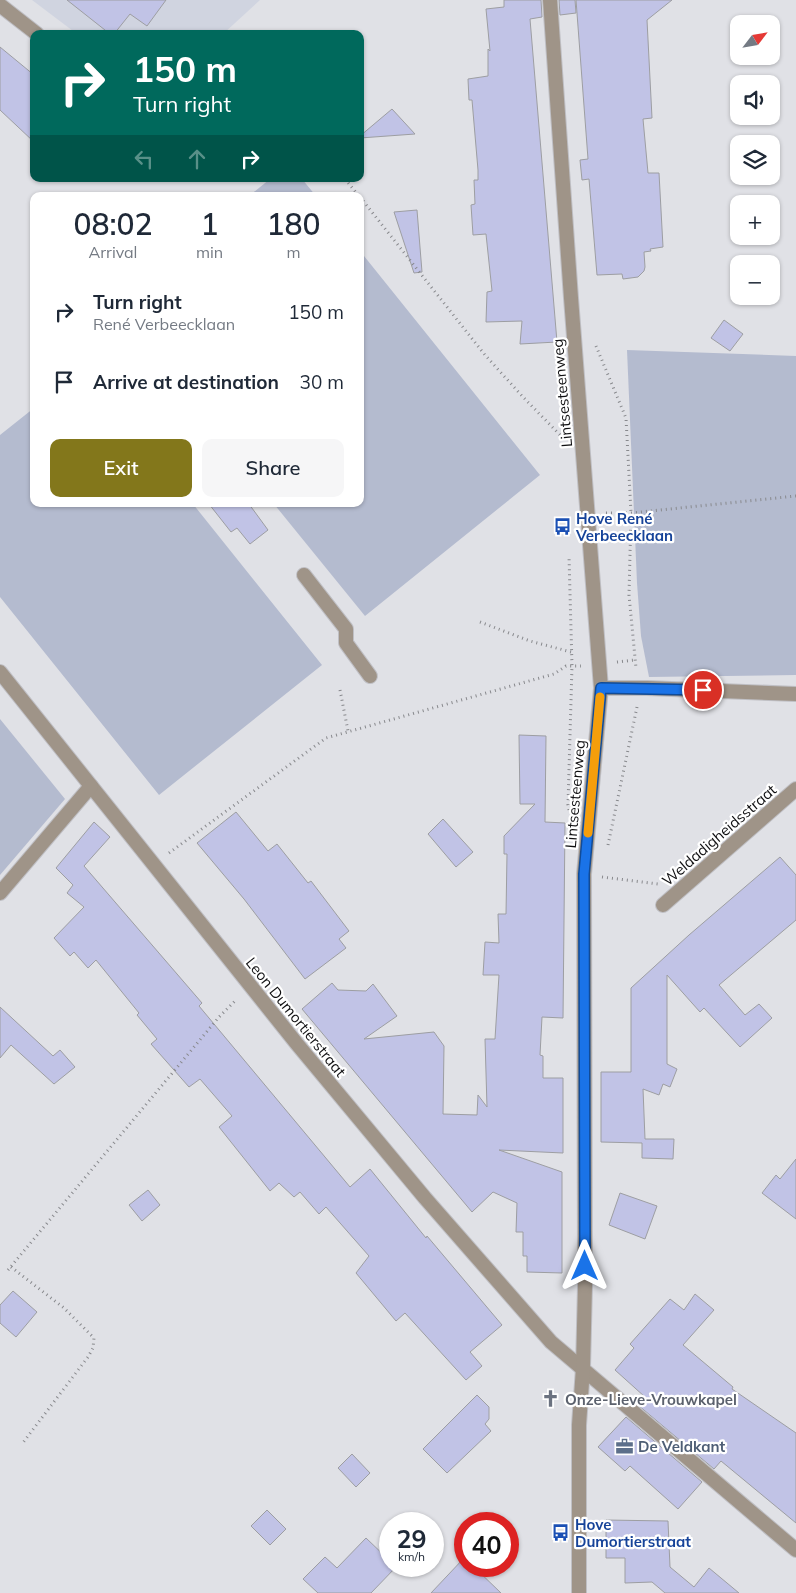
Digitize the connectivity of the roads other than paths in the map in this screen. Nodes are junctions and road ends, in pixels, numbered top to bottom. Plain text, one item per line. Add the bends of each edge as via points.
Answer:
1 (550, 0) edge
2 (0, 5) edge
3 (32, 30) edge
4 (304, 575) dead end
5 (0, 672) edge
6 (370, 676) dead end
7 (601, 688) junction
8 (796, 694) edge
9 (91, 786) junction
10 (796, 789) edge
11 (0, 893) edge
12 (663, 905) dead end
13 (583, 1368) junction
14 (796, 1550) edge
15 (579, 1593) edge

1 - 7 street, Lintsesteenweg
2 - 3 street
4 - 6 street via 346,629 346,643
5 - 9 street, Leon Dumortierstraat
7 - 8 street
7 - 13 street, Lintsesteenweg via 584,874
9 - 11 street
9 - 13 street, Leon Dumortierstraat via 250,986 431,1205 551,1342
10 - 12 street, Weldadigheidsstraat
13 - 14 street, Leon Dumortierstraat
13 - 15 street, Lintsesteenweg via 579,1425

